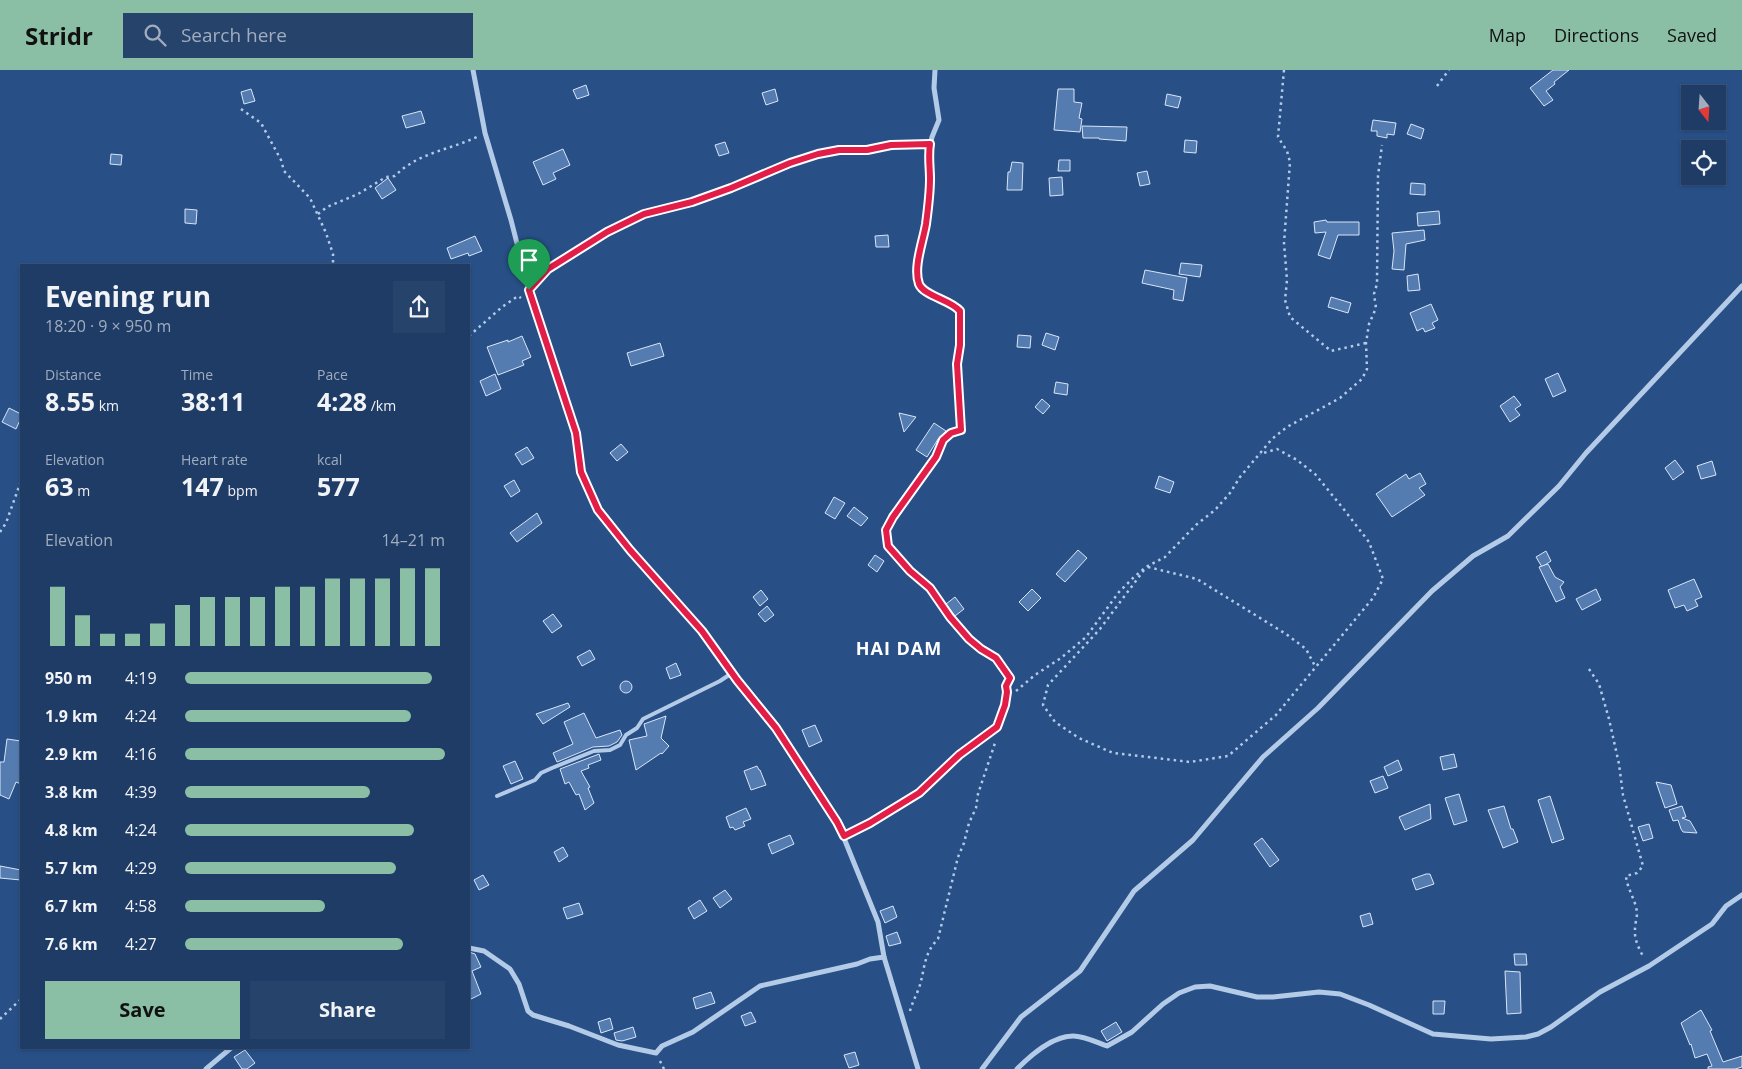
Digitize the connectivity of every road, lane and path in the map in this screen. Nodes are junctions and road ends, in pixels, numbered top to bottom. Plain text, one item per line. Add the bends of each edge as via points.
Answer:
1 (472, 70) edge
2 (935, 70) edge
3 (1284, 70) edge
4 (1448, 70) edge
5 (1437, 86) dead end
6 (241, 109) dead end
7 (485, 133) junction
8 (930, 144) junction
9 (1382, 145) dead end
10 (318, 214) junction
11 (333, 264) edge
12 (1742, 286) edge
13 (529, 290) junction
14 (533, 306) junction
15 (470, 335) edge
16 (1366, 343) junction
17 (1259, 454) junction
18 (20, 484) edge
19 (0, 532) edge
20 (1146, 567) junction
21 (1316, 668) junction
22 (1589, 669) dead end
23 (732, 673) junction
24 (1005, 705) junction
25 (998, 736) dead end
26 (497, 796) dead end
27 (844, 836) junction
28 (1742, 895) edge
29 (470, 948) edge
30 (884, 957) junction
31 (1649, 966) junction
32 (20, 1000) edge
33 (0, 1020) edge
34 (904, 1024) junction
35 (230, 1049) edge
36 (206, 1069) edge
37 (918, 1069) edge
38 (982, 1069) edge
39 (1017, 1069) edge

1 - 7 street
2 - 8 street via 939,120
3 - 16 path via 1278,137 1290,162 1284,243 1285,300 1290,317 1331,351
4 - 5 path
6 - 10 path via 261,123 284,171 310,198
7 - 10 path via 415,161 395,176 386,177
7 - 13 street
8 - 13 path via 818,154 692,202 644,214 607,232 548,269
8 - 24 street via 928,211 917,261 920,285 926,292 955,304 960,311 957,364 961,430 943,440 936,457 893,517 886,530 888,546 930,588 969,639 996,658 1010,678
9 - 16 path via 1378,176 1376,308
10 - 11 path via 333,254
12 - 38 street via 1559,486 1508,536 1473,556 1432,591 1318,708 1263,757 1193,840 1134,891 1080,971 1021,1017
13 - 14 street
14 - 15 path via 518,296
14 - 23 street via 576,433 581,472 598,510 702,631
16 - 17 path via 1367,369 1362,379 1340,398 1287,427
17 - 20 path via 1215,510 1165,557
17 - 21 path via 1278,449 1314,474 1369,542 1383,579 1373,598
18 - 19 path
20 - 21 path via 1197,580 1286,634 1306,649
20 - 21 path via 1100,629 1048,685 1043,705 1055,722 1079,738 1113,753 1150,758 1190,762 1228,756 1276,715
20 - 24 path via 1119,592 1086,637 1012,694
22 - 31 path via 1599,684 1609,718 1622,795 1643,866 1638,873 1626,876 1637,913 1638,949
23 - 26 lane via 643,719 610,750 561,764
23 - 27 street via 776,728
24 - 27 street via 997,727 959,755 919,793
25 - 34 path via 958,857 938,939 932,944 924,963 919,987
27 - 30 street via 878,922
28 - 31 street via 1726,906 1712,924
29 - 30 street via 484,951 510,969 528,1011 533,1015 618,1045 656,1053 662,1046 693,1032 760,986
30 - 34 street
31 - 39 street via 1600,992 1538,1034 1491,1039 1433,1034 1340,994 1319,992 1273,998 1210,986 1195,987 1179,993 1132,1032 1107,1046 1074,1036 1058,1039
32 - 33 path
34 - 37 street
35 - 36 street

